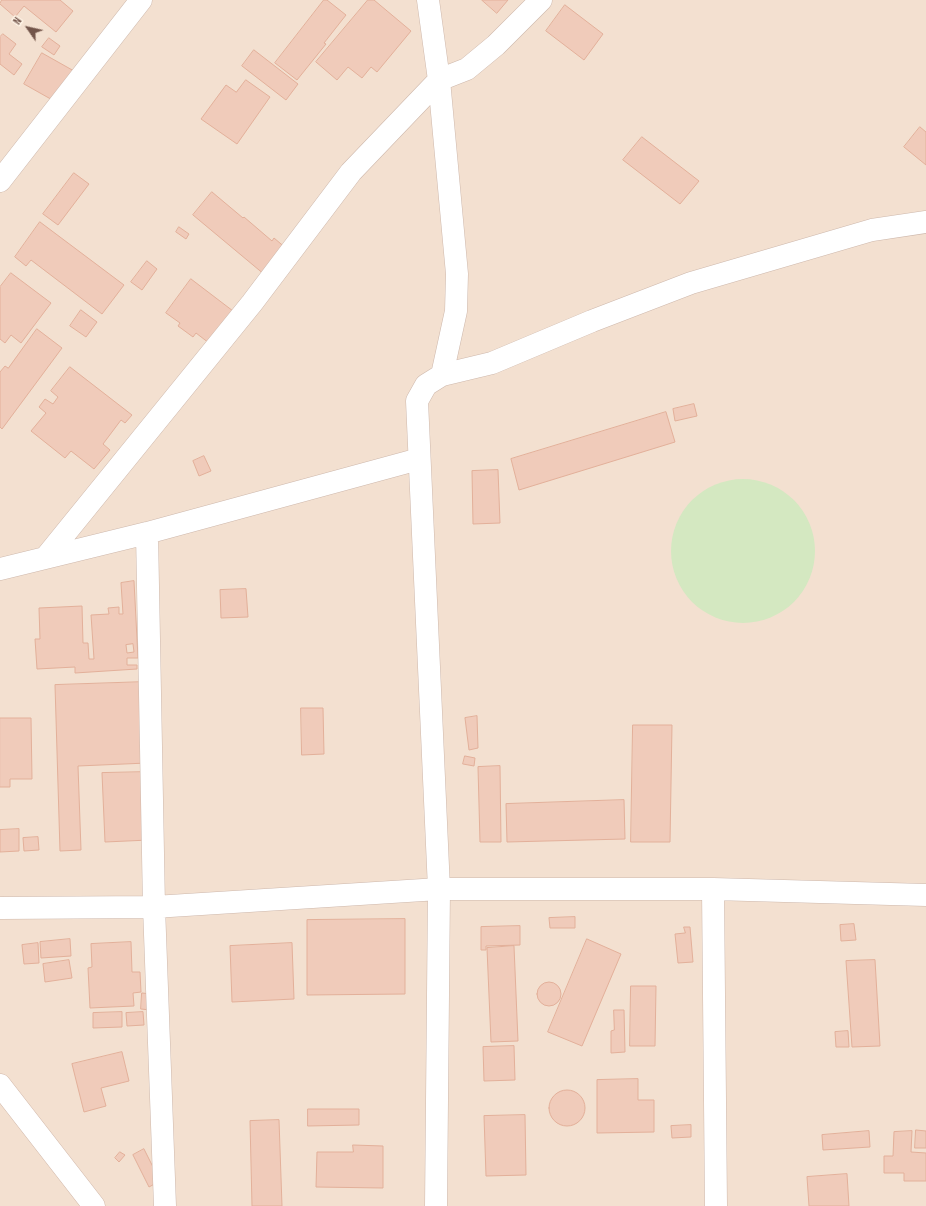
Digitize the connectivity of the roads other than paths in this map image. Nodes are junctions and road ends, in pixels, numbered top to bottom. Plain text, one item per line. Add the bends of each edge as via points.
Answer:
1 (141, 0) edge
2 (428, 0) edge
3 (541, 0) edge
4 (439, 80) junction
5 (0, 181) edge
6 (926, 222) edge
7 (442, 375) junction
8 (419, 460) junction
9 (147, 534) junction
10 (46, 558) junction
11 (0, 569) edge
12 (439, 888) junction
13 (713, 889) junction
14 (926, 896) edge
15 (0, 908) edge
16 (154, 908) junction
17 (0, 1085) edge
18 (94, 1206) edge
19 (165, 1206) edge
20 (436, 1206) edge
21 (716, 1206) edge

1 - 5 street
2 - 4 street
3 - 4 street via 467,69
4 - 7 street via 457,274 456,310
4 - 10 street via 351,172 252,303
6 - 7 street via 872,230 691,283 492,363
7 - 8 street via 426,385 417,401
8 - 9 street
8 - 12 street
9 - 10 street
9 - 16 street
10 - 11 street
12 - 13 street
12 - 16 street
12 - 20 street
13 - 14 street
13 - 21 street
15 - 16 street
16 - 19 street
17 - 18 street

